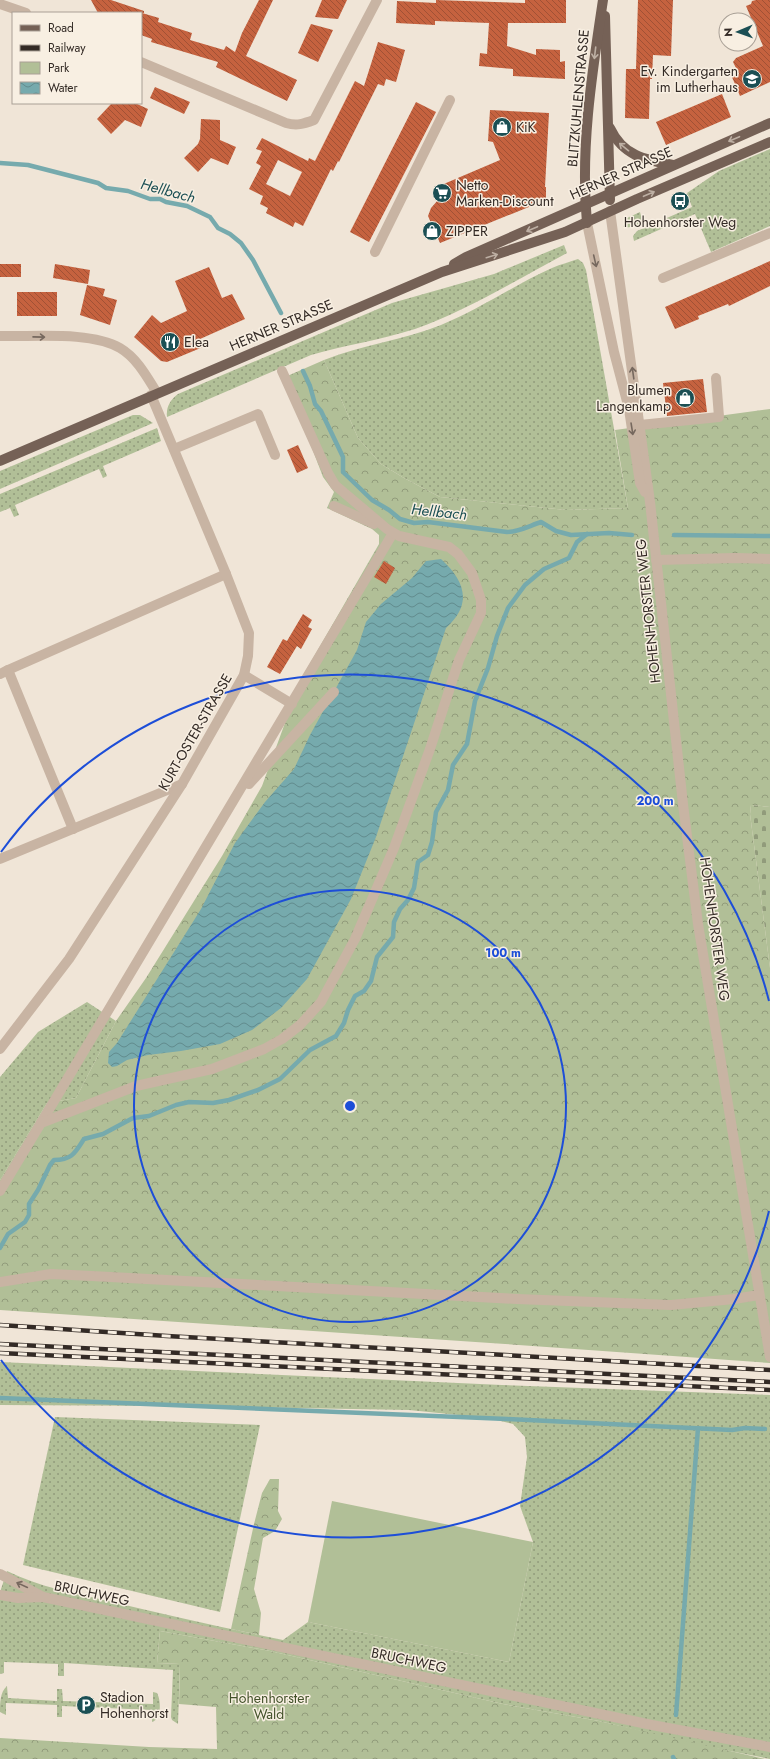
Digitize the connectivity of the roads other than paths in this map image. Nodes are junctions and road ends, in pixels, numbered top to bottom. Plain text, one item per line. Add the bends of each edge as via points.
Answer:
1 (377, 0) edge
2 (604, 0) edge
3 (0, 4) edge
4 (21, 7) edge
5 (142, 62) edge
6 (450, 100) dead end
7 (770, 123) edge
8 (608, 124) junction
9 (770, 142) edge
10 (673, 165) junction
11 (610, 195) junction
12 (585, 206) junction
13 (610, 211) junction
14 (586, 223) junction
15 (770, 233) edge
16 (375, 252) dead end
17 (442, 272) junction
18 (663, 278) dead end
19 (0, 336) edge
20 (282, 371) dead end
21 (716, 378) dead end
22 (154, 394) junction
23 (640, 425) junction
24 (174, 449) junction
25 (275, 455) dead end
26 (0, 461) edge
27 (650, 502) junction
28 (334, 506) dead end
29 (390, 531) junction
30 (770, 559) edge
31 (656, 560) junction
32 (226, 574) junction
33 (4, 672) edge
34 (244, 675) junction
35 (334, 692) dead end
36 (292, 704) junction
37 (182, 784) junction
38 (236, 799) junction
39 (73, 829) junction
40 (0, 859) edge
41 (0, 1049) edge
42 (41, 1123) junction
43 (0, 1191) edge
44 (0, 1282) edge
45 (759, 1295) junction
46 (770, 1357) edge
47 (0, 1574) edge
48 (0, 1595) edge
49 (43, 1597) junction
50 (770, 1747) edge

1 - 5 street via 314,120 306,123 286,123
2 - 8 main road, BLITZKUHLENSTRASSE
2 -> 12 main road, BLITZKUHLENSTRASSE via 589,106
3 - 4 street
6 - 16 street
7 -> 10 main road, HERNER STRASSE
10 -> 8 main road via 642,159 624,148 614,138
8 - 11 main road, BLITZKUHLENSTRASSE
13 -> 9 main road, HERNER STRASSE
10 - 11 main road, HERNER STRASSE
11 - 12 main road, HERNER STRASSE
11 - 13 main road, HOHENHORSTER WEG
12 - 14 main road, BLITZKUHLENSTRASSE
12 -> 17 main road, HERNER STRASSE via 466,257
13 - 14 main road, HERNER STRASSE
23 -> 13 street, HOHENHORSTER WEG
17 -> 14 main road, HERNER STRASSE via 551,238
14 -> 27 street, HOHENHORSTER WEG via 629,409 640,483
15 - 18 street
17 - 22 main road, HERNER STRASSE
19 -> 22 street, KURT-OSTER-STRASSE via 76,337 101,340 122,349 142,368
20 - 29 street via 335,485
21 - 23 street via 719,417
22 - 24 street, KURT-OSTER-STRASSE
22 - 26 main road, HERNER STRASSE
23 - 27 street, HOHENHORSTER WEG
24 - 25 street via 258,414
24 - 32 street, KURT-OSTER-STRASSE
27 - 31 street, HOHENHORSTER WEG
28 - 29 street
29 - 36 street
29 - 42 street via 399,536 448,547 458,554 472,573 481,600 481,613 459,660 394,848 355,939 321,1002 300,1025 264,1049 212,1069 136,1086
30 - 31 street
31 - 45 street, HOHENHORSTER WEG via 698,924
32 - 33 street
32 - 34 street, KURT-OSTER-STRASSE via 249,633
33 - 39 street
34 - 36 street
34 - 37 street, KURT-OSTER-STRASSE
35 - 38 street
36 - 38 street
37 - 39 street
37 - 41 street, KURT-OSTER-STRASSE via 69,959
38 - 42 street
39 - 40 street
42 - 43 street
44 - 45 street via 52,1274 671,1305
45 - 46 street, HOHENHORSTER WEG
49 -> 47 street, BRUCHWEG
48 - 49 street, BRUCHWEG via 18,1598
49 - 50 street, BRUCHWEG via 652,1725

